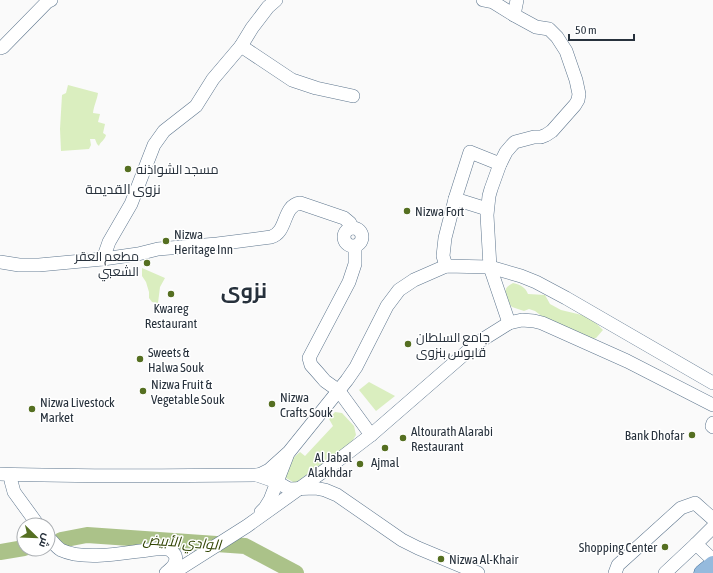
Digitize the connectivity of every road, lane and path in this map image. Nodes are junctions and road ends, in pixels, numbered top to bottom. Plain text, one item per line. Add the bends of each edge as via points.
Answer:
1 (51, 0) edge
2 (276, 0) edge
3 (482, 0) edge
4 (517, 0) edge
5 (514, 15) junction
6 (241, 46) junction
7 (0, 48) edge
8 (353, 96) dead end
9 (500, 164) junction
10 (455, 199) junction
11 (487, 209) junction
12 (103, 260) junction
13 (0, 262) edge
14 (446, 266) junction
15 (490, 267) junction
16 (509, 323) junction
17 (713, 383) edge
18 (339, 391) junction
19 (713, 405) edge
20 (713, 423) edge
21 (713, 427) edge
22 (371, 435) junction
23 (289, 452) junction
24 (328, 468) junction
25 (5, 474) edge
26 (257, 475) junction
27 (277, 482) junction
28 (301, 489) junction
29 (337, 495) junction
30 (32, 517) edge
31 (713, 519) edge
32 (247, 526) junction
33 (713, 527) edge
34 (696, 544) junction
35 (56, 545) edge
36 (713, 560) edge
37 (713, 564) edge
38 (166, 573) edge
39 (173, 573) edge
40 (478, 573) edge
41 (615, 573) edge
42 (665, 573) edge
43 (702, 573) edge

1 - 7 street
2 - 6 street via 252,28
3 - 5 street via 493,2
4 - 5 street
5 - 9 street via 536,26 549,29 557,37 566,51 580,94 575,105 552,131 541,137 515,142
6 - 8 street via 292,80
6 - 12 street via 213,79 196,106 164,131 154,145 131,204 109,242
9 - 10 street via 470,152
9 - 11 street
10 - 11 street
10 - 14 street via 445,238 443,256
11 - 15 street
12 - 13 street via 39,265
12 - 18 street via 158,249 271,237 278,234 290,209 300,202 344,218 352,228 345,233 344,239 347,244 355,247 355,264 349,282 309,358 311,365 325,381
14 - 15 street
14 - 18 street via 414,280 399,290 387,306 352,374
15 - 16 street
15 - 17 street via 536,282
16 - 19 street via 522,320 542,323 627,361
16 - 22 street via 477,343
18 - 22 street
18 - 23 street
20 - 21 street
22 - 24 street
23 - 26 street via 269,470
23 - 27 street
24 - 28 street
24 - 29 street via 331,485
25 - 26 street
25 - 30 street via 14,492
26 - 27 street
27 - 28 street via 289,489
27 - 32 street via 265,508
28 - 29 street via 315,488
28 - 32 street
29 - 40 street via 402,540
31 - 41 street via 695,503 681,508 618,564
32 - 39 street
33 - 34 street
34 - 36 street
34 - 42 street
35 - 38 street via 60,549 80,555 169,549 176,561
37 - 43 main road

